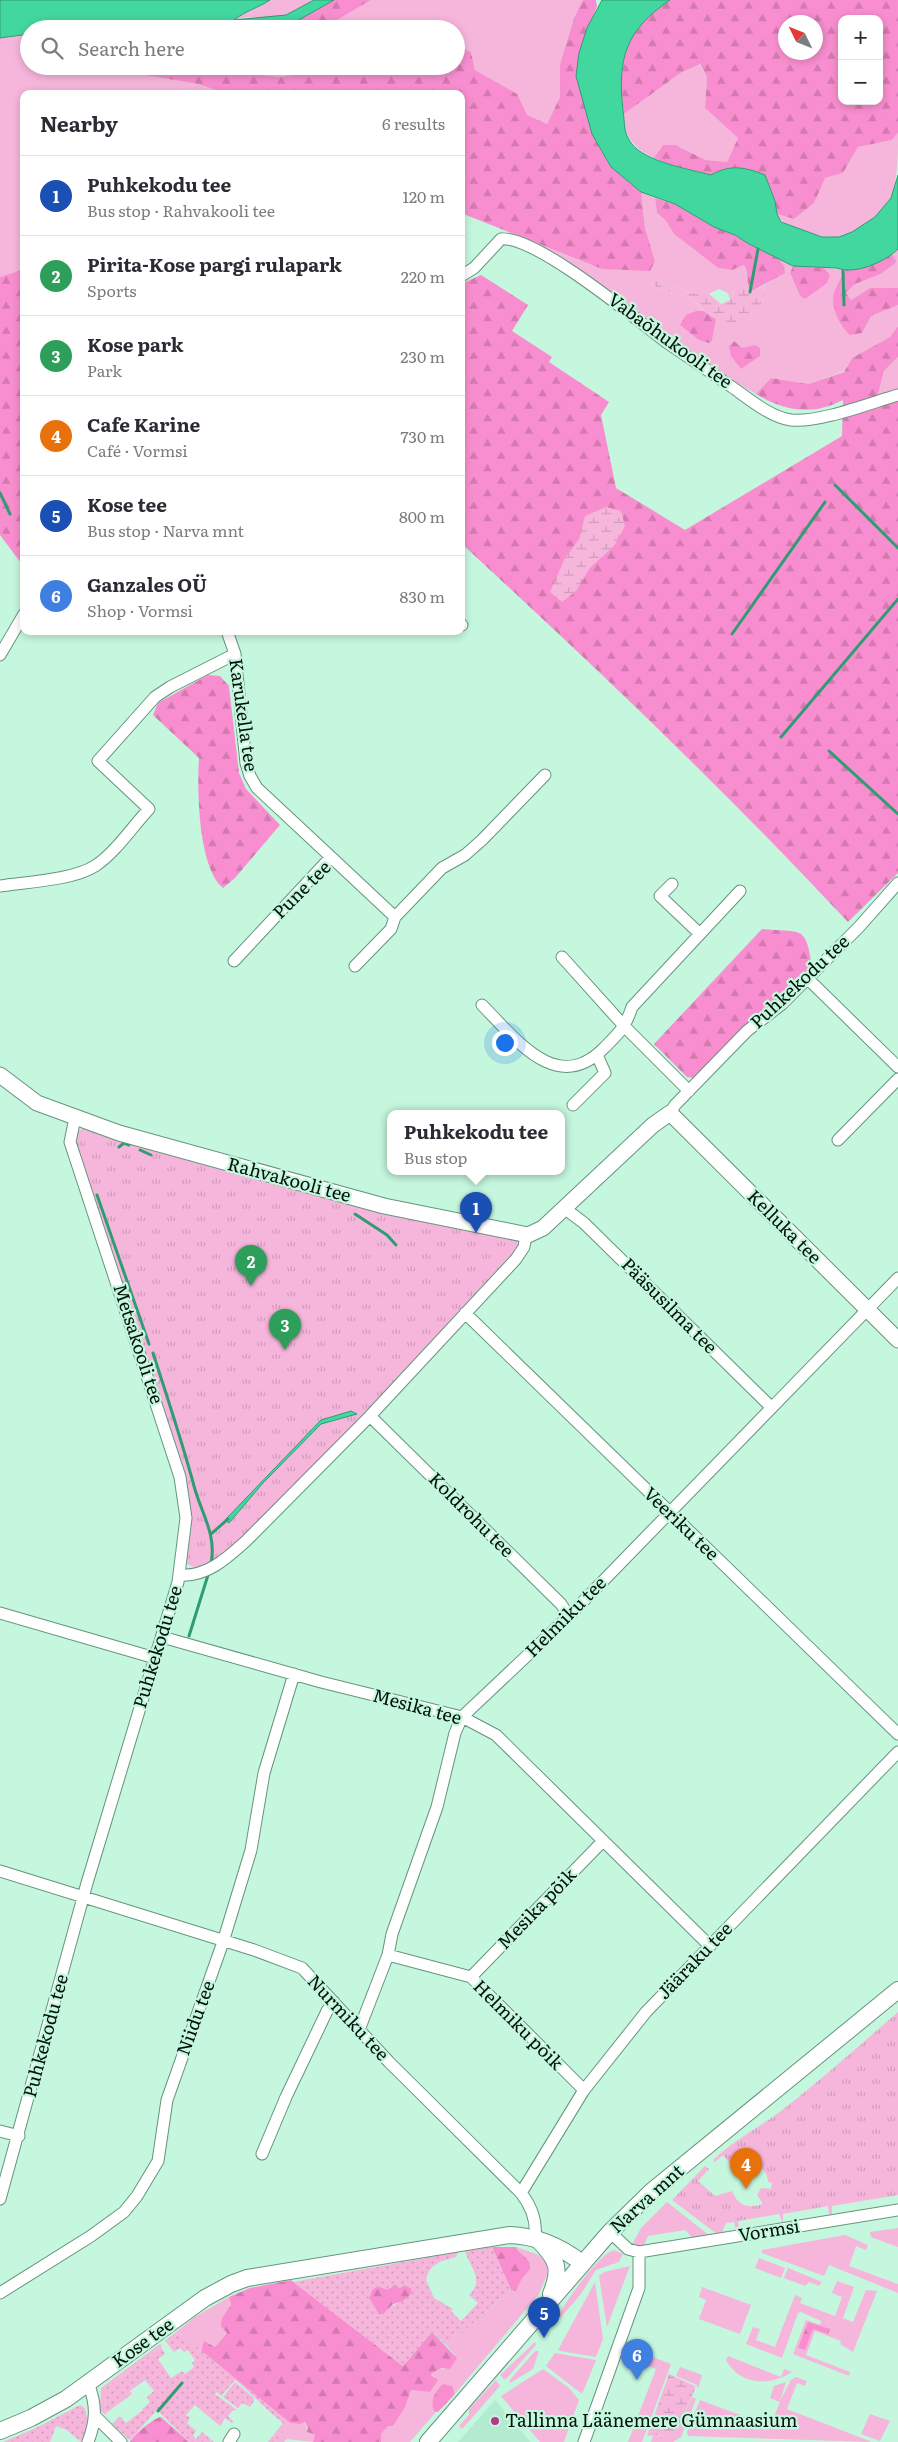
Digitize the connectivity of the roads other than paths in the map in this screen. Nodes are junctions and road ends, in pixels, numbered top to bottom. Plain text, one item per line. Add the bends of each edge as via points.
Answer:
1 (465, 274) edge
2 (898, 395) edge
3 (20, 621) edge
4 (228, 635) edge
5 (235, 654) junction
6 (0, 655) edge
7 (545, 775) dead end
8 (331, 857) junction
9 (898, 883) edge
10 (672, 884) dead end
11 (0, 886) edge
12 (740, 891) dead end
13 (396, 917) junction
14 (700, 934) junction
15 (562, 957) dead end
16 (234, 961) dead end
17 (355, 966) dead end
18 (807, 978) junction
19 (482, 1005) dead end
20 (625, 1026) junction
21 (597, 1055) junction
22 (0, 1062) edge
23 (898, 1067) edge
24 (0, 1075) edge
25 (898, 1080) edge
26 (689, 1091) junction
27 (573, 1105) dead end
28 (57, 1110) junction
29 (670, 1113) junction
30 (75, 1118) junction
31 (838, 1140) dead end
32 (564, 1208) junction
33 (526, 1235) junction
34 (898, 1278) edge
35 (867, 1310) junction
36 (465, 1313) junction
37 (898, 1340) edge
38 (771, 1407) junction
39 (370, 1416) junction
40 (669, 1513) junction
41 (180, 1575) junction
42 (0, 1613) edge
43 (569, 1616) junction
44 (162, 1637) junction
45 (155, 1658) junction
46 (294, 1674) junction
47 (462, 1717) junction
48 (898, 1734) edge
49 (898, 1752) edge
50 (603, 1841) junction
51 (0, 1871) edge
52 (83, 1898) junction
53 (224, 1942) junction
54 (710, 1946) junction
55 (388, 1955) junction
56 (471, 1977) junction
57 (898, 1990) edge
58 (334, 2002) junction
59 (359, 2030) junction
60 (584, 2090) junction
61 (0, 2131) edge
62 (19, 2136) junction
63 (262, 2154) dead end
64 (521, 2193) junction
65 (0, 2199) edge
66 (898, 2210) edge
67 (610, 2232) junction
68 (535, 2238) junction
69 (640, 2252) junction
70 (582, 2263) junction
71 (0, 2293) edge
72 (545, 2308) junction
73 (88, 2383) junction
74 (95, 2416) junction
75 (0, 2431) edge
76 (88, 2442) edge
77 (121, 2442) edge
78 (428, 2442) edge
79 (584, 2442) edge

1 - 2 street, Vabaõhukooli tee via 501,238 515,239 586,280 668,343 782,418 817,417
3 - 6 street
4 - 5 street, Karukella tee
5 - 8 street, Karukella tee via 250,776 257,788
5 - 11 street via 154,697 98,761 149,809 108,853 94,866 67,876
7 - 13 street via 482,840 465,855 442,868
8 - 13 street, Pune tee
8 - 16 street, Pune tee
9 - 18 street, Puhkekodu tee
10 - 14 street via 660,896
12 - 14 street
13 - 17 street via 391,929
14 - 20 street via 632,1007
15 - 20 street
18 - 23 street
18 - 26 street, Puhkekodu tee via 782,1004 747,1031
19 - 21 street via 526,1049 556,1066 572,1068 593,1060
20 - 21 street
20 - 26 street
21 - 27 street via 605,1073
22 - 28 street, Rahvakooli tee
24 - 28 street, Rahvakooli tee via 28,1097
25 - 31 street
26 - 29 street, Puhkekodu tee
28 - 30 street, Rahvakooli tee
29 - 32 street, Puhkekodu tee
29 - 35 street, Kelluka tee
30 - 33 street, Rahvakooli tee via 146,1142 384,1206
30 - 41 street, Metsakooli tee via 70,1136 72,1147 183,1488 186,1524
32 - 33 street, Puhkekodu tee via 539,1231
32 - 38 street, Pääsusilma tee via 584,1223
33 - 36 street, Puhkekodu tee via 526,1244 520,1254
34 - 35 street, Helmiku tee
35 - 37 street, Kelluka tee
35 - 38 street, Helmiku tee
36 - 39 street, Puhkekodu tee
36 - 40 street, Veeriku tee
38 - 40 street, Helmiku tee
39 - 41 street, Puhkekodu tee via 230,1555 202,1572
39 - 43 street, Koldrohu tee via 561,1604
40 - 43 street, Helmiku tee
40 - 48 street, Veeriku tee
41 - 44 street, Puhkekodu tee
42 - 45 street
43 - 47 street, Helmiku tee
44 - 45 street, Puhkekodu tee
44 - 46 street, Mesika tee
45 - 52 street, Puhkekodu tee
46 - 47 street, Mesika tee
46 - 53 street, Niidu tee via 264,1773 251,1850
47 - 50 street, Mesika tee via 496,1735
47 - 55 street, Helmiku tee via 437,1807 392,1934
49 - 54 street, Jääraku tee
50 - 54 street, Mesika tee
50 - 56 street, Mesika põik
51 - 52 street, Nurmiku tee
52 - 53 street, Nurmiku tee
52 - 62 street, Puhkekodu tee
53 - 58 street, Nurmiku tee via 297,1965
53 - 71 street, Niidu tee via 167,2100 158,2161 137,2196 124,2212 91,2236
54 - 60 street, Jääraku tee via 646,2012
55 - 56 street, Helmiku põik
55 - 59 street, Helmiku tee
56 - 60 street, Helmiku põik
57 - 67 main road, Narva mnt via 652,2191
58 - 59 street, Nurmiku tee
58 - 63 street via 290,2089
59 - 64 street, Nurmiku tee
60 - 64 street, Jääraku tee
61 - 62 street
62 - 65 street, Puhkekodu tee
64 - 68 street, Nurmiku tee via 537,2226
66 - 69 street, Vormsi
67 - 69 street via 628,2249
67 - 70 main road, Narva mnt
68 - 70 main road, Kose tee via 559,2247
68 - 72 main road via 552,2256 557,2268 556,2281
68 - 73 main road, Kose tee via 494,2236 239,2281 205,2298
69 - 79 street via 639,2288
70 - 72 main road, Narva mnt
72 - 78 main road, Narva mnt
73 - 74 street via 94,2399
73 - 75 main road, Kose tee via 50,2409
74 - 76 street
74 - 77 street

